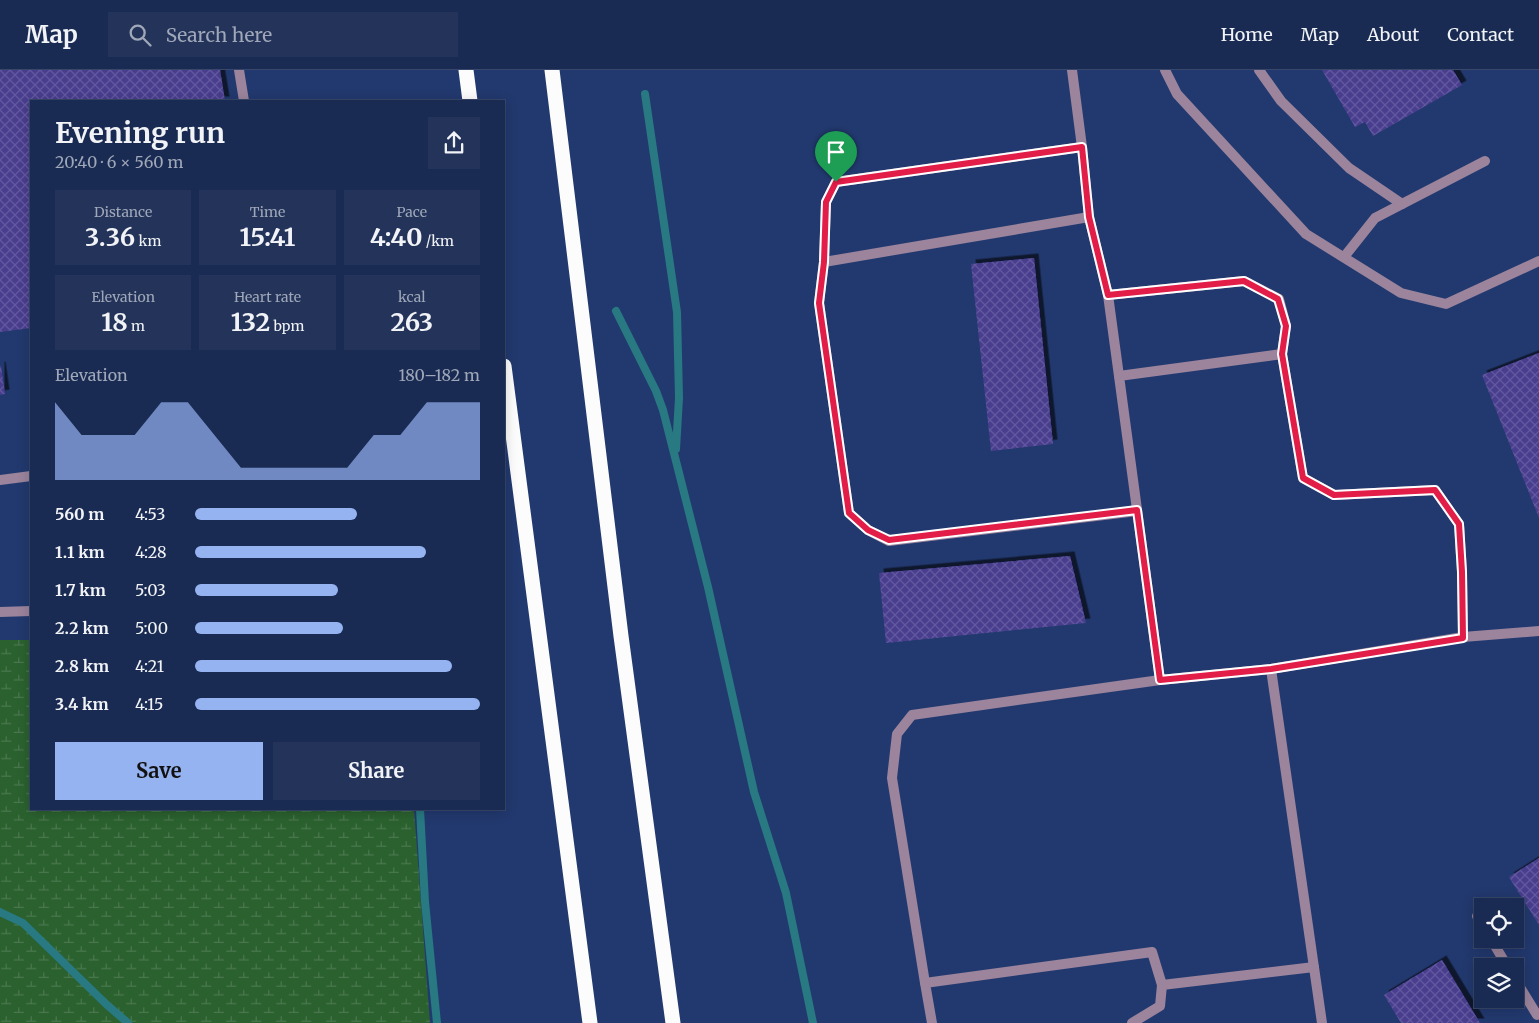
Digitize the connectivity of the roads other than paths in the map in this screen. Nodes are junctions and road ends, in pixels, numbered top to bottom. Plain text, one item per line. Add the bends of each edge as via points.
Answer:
1 (239, 70) edge
2 (466, 70) edge
3 (552, 70) edge
4 (1072, 70) edge
5 (1165, 70) edge
6 (1259, 70) edge
7 (244, 100) edge
8 (470, 100) edge
9 (1082, 147) junction
10 (1485, 161) dead end
11 (1402, 204) junction
12 (1089, 217) junction
13 (1344, 257) junction
14 (1539, 261) edge
15 (824, 262) junction
16 (1108, 295) junction
17 (1282, 354) junction
18 (505, 374) edge
19 (1119, 376) junction
20 (30, 476) edge
21 (0, 480) edge
22 (1137, 510) junction
23 (30, 611) edge
24 (0, 612) edge
25 (1539, 631) edge
26 (1463, 638) junction
27 (1271, 669) junction
28 (1160, 680) junction
29 (1314, 966) junction
30 (925, 983) junction
31 (1162, 985) junction
32 (1524, 994) edge
33 (1538, 1017) edge
34 (590, 1023) edge
35 (673, 1023) edge
36 (932, 1023) edge
37 (1132, 1023) edge
38 (1322, 1023) edge

1 - 7 street
2 - 8 highway
3 - 35 highway via 621,636
4 - 9 street
5 - 13 street via 1177,94 1306,234
6 - 11 street via 1281,101 1349,168
9 - 12 street
9 - 15 street via 836,182 826,202
10 - 11 street
11 - 13 street via 1375,218
12 - 15 street
12 - 16 street
13 - 14 street via 1401,293 1446,304
15 - 22 street via 819,303 849,513 868,530 889,540
16 - 17 street via 1244,281 1278,299 1286,326
16 - 19 street
17 - 19 street
17 - 26 street via 1303,478 1334,495 1435,490 1459,524
18 - 34 highway
19 - 22 street
20 - 21 street
22 - 28 street
23 - 24 street
25 - 26 street
26 - 27 street
27 - 28 street
27 - 29 street
28 - 30 street via 912,715 897,734 892,778
29 - 31 street
29 - 38 street
30 - 31 street via 1152,952
30 - 36 street
31 - 37 street via 1160,1006
32 - 33 street

